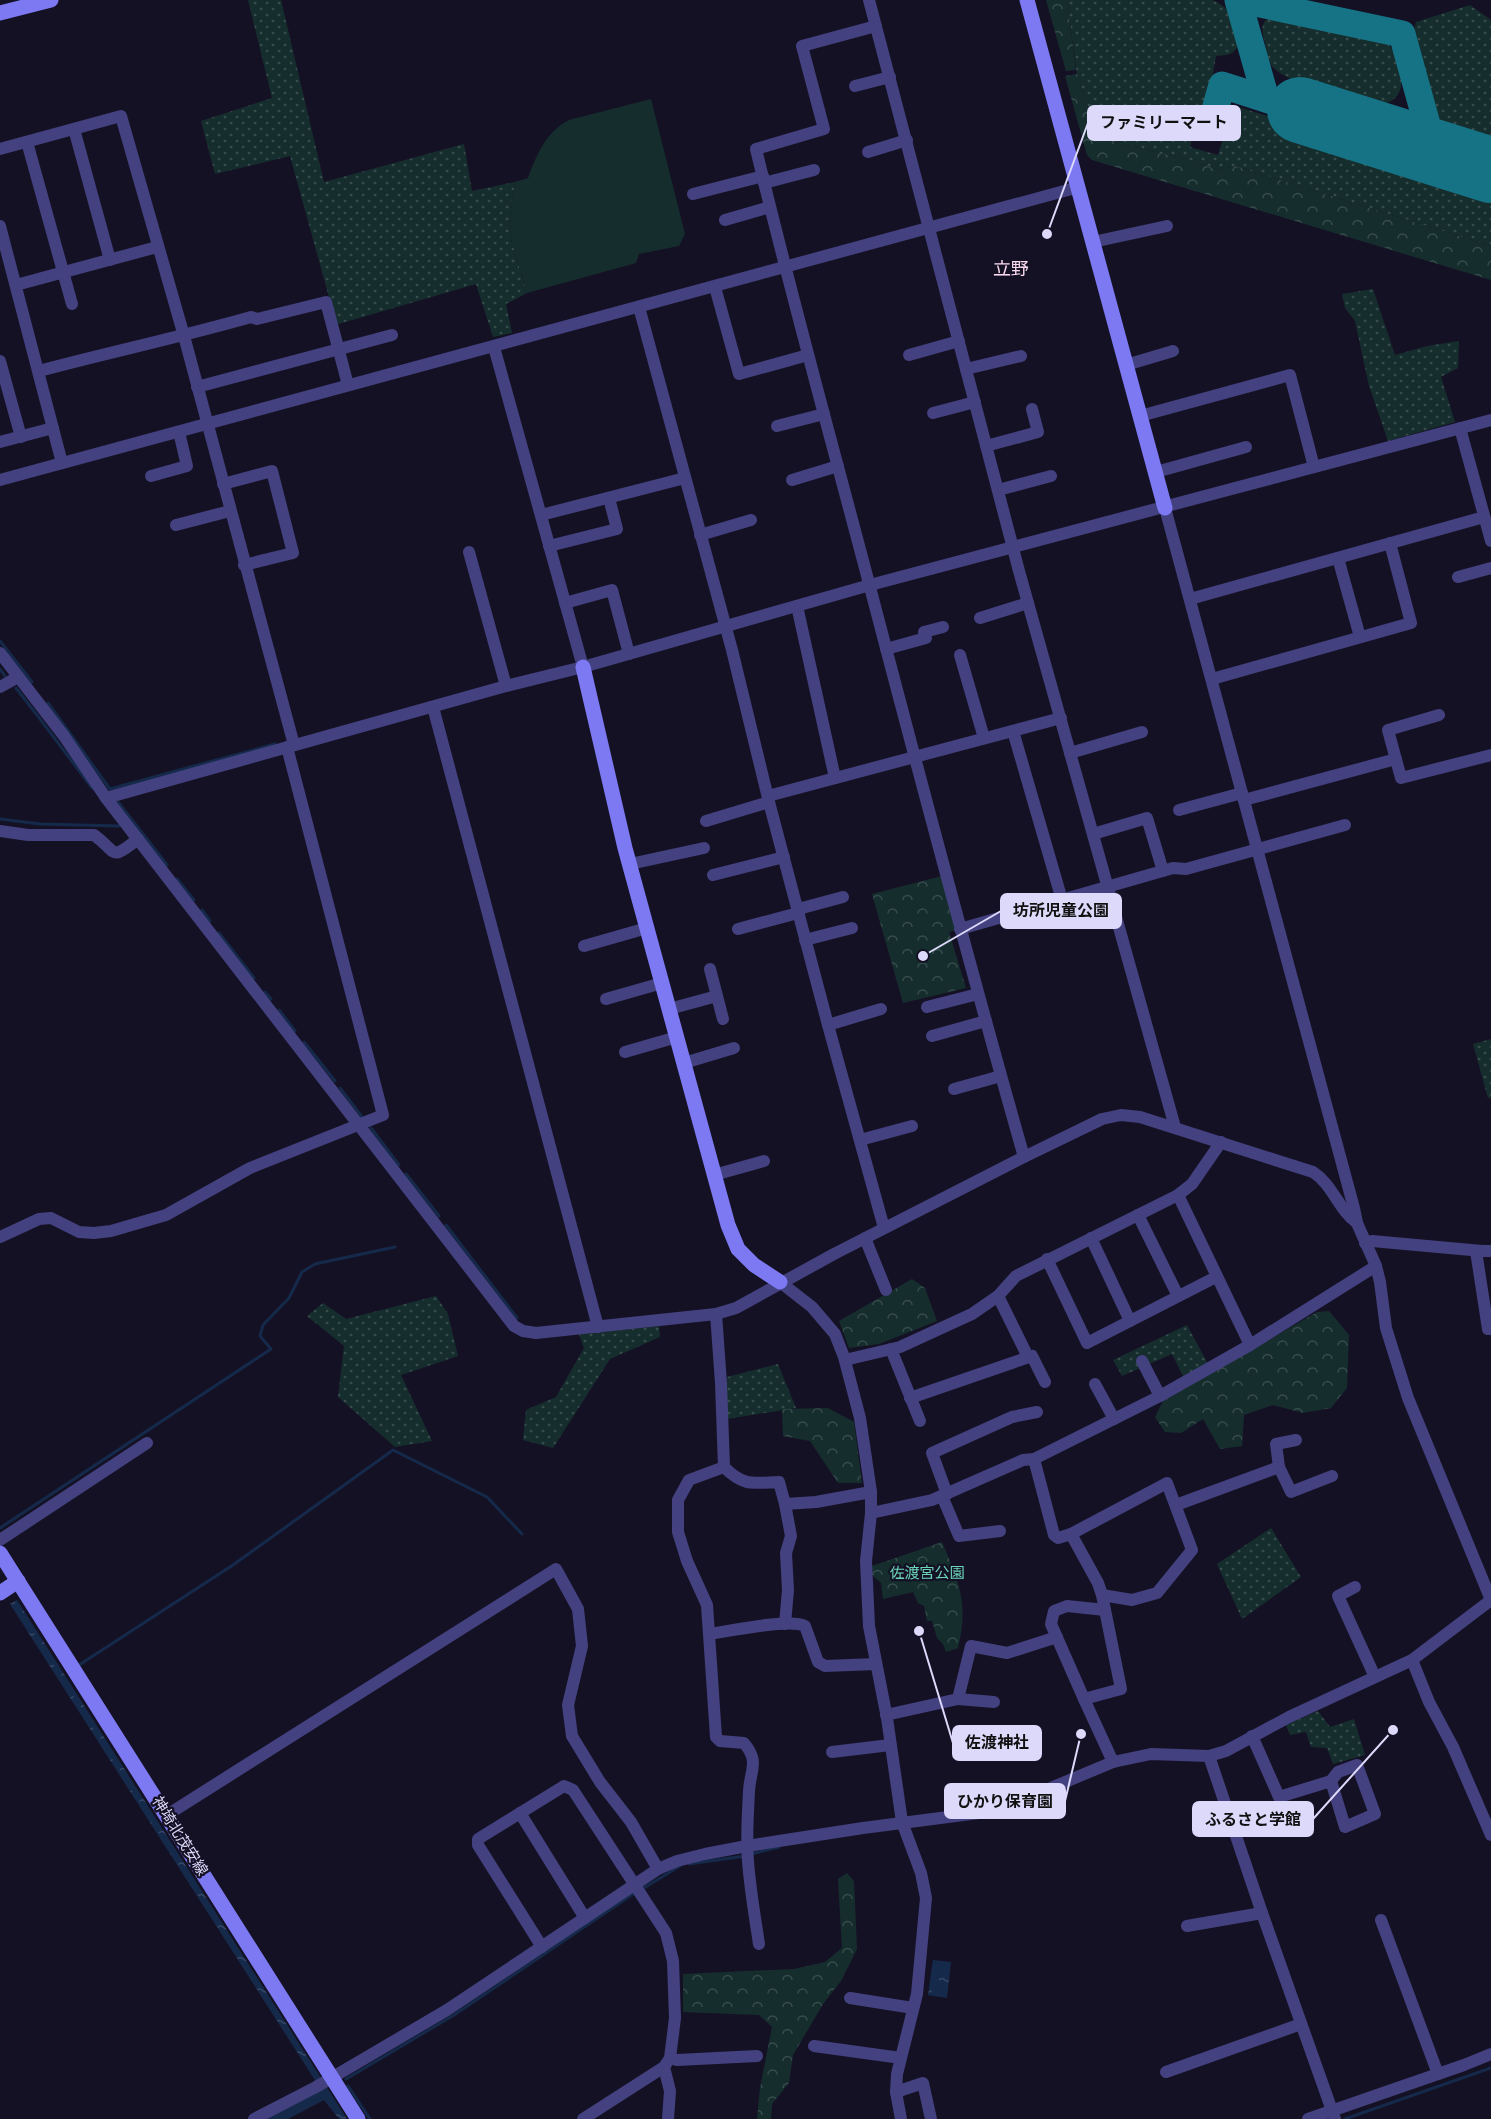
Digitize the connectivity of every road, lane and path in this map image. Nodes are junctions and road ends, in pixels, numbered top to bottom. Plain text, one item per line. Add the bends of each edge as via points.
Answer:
1 (51, 0) edge
2 (869, 0) edge
3 (1027, 0) edge
4 (0, 13) edge
5 (876, 26) junction
6 (890, 77) junction
7 (855, 86) dead end
8 (74, 129) junction
9 (907, 140) junction
10 (27, 142) junction
11 (0, 149) edge
12 (868, 152) dead end
13 (814, 170) dead end
14 (764, 179) junction
15 (1079, 187) junction
16 (693, 195) dead end
17 (770, 207) junction
18 (724, 220) dead end
19 (0, 226) edge
20 (1167, 226) dead end
21 (930, 228) junction
22 (1093, 242) junction
23 (157, 247) junction
24 (110, 260) junction
25 (785, 268) junction
26 (64, 272) junction
27 (16, 285) junction
28 (715, 287) junction
29 (72, 304) dead end
30 (639, 307) junction
31 (392, 335) dead end
32 (184, 336) junction
33 (959, 341) junction
34 (494, 347) junction
35 (339, 350) junction
36 (1173, 351) dead end
37 (808, 355) junction
38 (909, 355) dead end
39 (1021, 356) dead end
40 (0, 361) edge
41 (1126, 365) junction
42 (966, 369) junction
43 (39, 371) junction
44 (348, 384) junction
45 (197, 387) junction
46 (975, 402) junction
47 (1032, 409) dead end
48 (933, 413) dead end
49 (824, 414) junction
50 (1140, 416) junction
51 (1491, 420) edge
52 (207, 424) junction
53 (777, 426) dead end
54 (53, 428) junction
55 (1460, 428) junction
56 (179, 432) junction
57 (21, 437) junction
58 (0, 442) edge
59 (986, 446) junction
60 (1246, 447) dead end
61 (62, 463) junction
62 (838, 466) junction
63 (1314, 467) junction
64 (1155, 472) junction
65 (151, 476) dead end
66 (1051, 476) dead end
67 (685, 478) junction
68 (0, 480) edge
69 (792, 480) dead end
70 (223, 484) junction
71 (998, 490) junction
72 (609, 498) junction
73 (1165, 508) junction
74 (230, 511) junction
75 (541, 515) junction
76 (1484, 517) junction
77 (751, 520) dead end
78 (176, 525) dead end
79 (700, 535) junction
80 (1491, 541) edge
81 (1390, 543) junction
82 (549, 546) junction
83 (1014, 548) junction
84 (469, 552) dead end
85 (1338, 558) junction
86 (244, 565) junction
87 (1491, 568) edge
88 (1458, 577) dead end
89 (870, 585) junction
90 (1190, 599) junction
91 (565, 603) junction
92 (1028, 603) junction
93 (797, 606) junction
94 (980, 618) dead end
95 (725, 627) junction
96 (943, 627) dead end
97 (1360, 638) junction
98 (886, 649) junction
99 (0, 653) edge
100 (629, 654) junction
101 (960, 655) dead end
102 (583, 667) junction
103 (18, 677) junction
104 (1212, 679) junction
105 (506, 686) junction
106 (0, 687) edge
107 (433, 707) junction
108 (1439, 715) dead end
109 (1061, 718) junction
110 (1013, 731) junction
111 (1142, 732) dead end
112 (984, 738) junction
113 (291, 746) junction
114 (1070, 753) junction
115 (1491, 755) edge
116 (914, 757) junction
117 (1396, 759) junction
118 (836, 778) junction
119 (1243, 796) junction
120 (106, 798) junction
121 (769, 799) junction
122 (1179, 810) dead end
123 (706, 821) dead end
124 (1345, 825) dead end
125 (0, 831) edge
126 (1093, 834) junction
127 (138, 840) junction
128 (704, 848) dead end
129 (1257, 848) junction
130 (784, 857) junction
131 (630, 864) junction
132 (1163, 870) junction
133 (713, 875) dead end
134 (1108, 887) junction
135 (843, 897) dead end
136 (1062, 900) junction
137 (798, 913) junction
138 (647, 927) junction
139 (852, 928) dead end
140 (738, 929) dead end
141 (960, 929) junction
142 (805, 940) junction
143 (584, 946) dead end
144 (710, 969) dead end
145 (662, 983) junction
146 (978, 994) junction
147 (717, 996) junction
148 (606, 999) dead end
149 (927, 1007) dead end
150 (669, 1009) junction
151 (880, 1009) dead end
152 (723, 1019) dead end
153 (986, 1021) junction
154 (828, 1025) junction
155 (932, 1036) dead end
156 (677, 1037) junction
157 (734, 1048) dead end
158 (626, 1052) dead end
159 (684, 1063) junction
160 (1001, 1076) junction
161 (954, 1089) dead end
162 (357, 1125) junction
163 (912, 1126) dead end
164 (1175, 1127) junction
165 (860, 1140) junction
166 (1221, 1142) junction
167 (1024, 1157) junction
168 (764, 1161) dead end
169 (714, 1175) junction
170 (1178, 1196) junction
171 (1138, 1215) junction
172 (1357, 1223) junction
173 (884, 1228) junction
174 (0, 1237) edge
175 (865, 1238) junction
176 (1091, 1238) junction
177 (1365, 1243) junction
178 (1476, 1251) junction
179 (1491, 1251) edge
180 (1047, 1259) junction
181 (1376, 1266) junction
182 (1216, 1276) junction
183 (780, 1282) junction
184 (886, 1290) dead end
185 (998, 1296) junction
186 (1178, 1296) junction
187 (716, 1314) junction
188 (1130, 1321) junction
189 (598, 1327) junction
190 (1491, 1329) edge
191 (1250, 1345) junction
192 (891, 1349) junction
193 (1028, 1357) junction
194 (845, 1360) junction
195 (1142, 1361) dead end
196 (1046, 1382) dead end
197 (1095, 1384) dead end
198 (1160, 1396) junction
199 (910, 1398) junction
200 (1037, 1412) dead end
201 (1114, 1419) junction
202 (920, 1421) dead end
203 (1296, 1440) dead end
204 (147, 1443) dead end
205 (1034, 1459) junction
206 (724, 1467) junction
207 (1279, 1467) junction
208 (1332, 1476) dead end
209 (871, 1492) junction
210 (944, 1495) junction
211 (785, 1504) junction
212 (1176, 1505) junction
213 (871, 1513) junction
214 (999, 1531) dead end
215 (1071, 1534) junction
216 (0, 1540) edge
217 (0, 1553) edge
218 (18, 1581) junction
219 (1356, 1587) dead end
220 (0, 1593) edge
221 (1102, 1595) junction
222 (1491, 1600) edge
223 (1105, 1610) junction
224 (784, 1624) junction
225 (710, 1634) junction
226 (1057, 1637) junction
227 (1412, 1660) junction
228 (876, 1664) junction
229 (1375, 1677) junction
230 (958, 1699) junction
231 (1084, 1699) junction
232 (994, 1702) dead end
233 (886, 1715) junction
234 (1252, 1736) junction
235 (890, 1744) junction
236 (832, 1752) dead end
237 (1209, 1755) junction
238 (1113, 1762) junction
239 (1330, 1781) junction
240 (1486, 1812) edge
241 (520, 1813) junction
242 (167, 1815) junction
243 (902, 1822) junction
244 (1491, 1835) edge
245 (747, 1853) junction
246 (658, 1869) junction
247 (638, 1890) junction
248 (1262, 1913) junction
249 (585, 1918) junction
250 (1381, 1920) dead end
251 (1187, 1926) dead end
252 (759, 1944) dead end
253 (542, 1947) junction
254 (850, 1998) dead end
255 (913, 2008) junction
256 (1301, 2024) junction
257 (814, 2046) dead end
258 (1491, 2054) edge
259 (757, 2056) dead end
260 (901, 2058) junction
261 (667, 2062) junction
262 (1166, 2072) dead end
263 (1438, 2074) junction
264 (324, 2082) junction
265 (896, 2092) junction
266 (1334, 2116) edge
267 (254, 2119) edge
268 (358, 2119) edge
269 (583, 2119) edge
270 (668, 2119) edge
271 (901, 2119) edge
272 (931, 2119) edge
273 (1308, 2119) edge

1 - 4 street
2 - 5 street
3 - 15 street
5 - 6 street
5 - 14 street via 802,46 824,129 756,149
6 - 7 street
6 - 9 street
8 - 10 street
8 - 23 street via 121,116
8 - 24 street
9 - 12 street
9 - 21 street
10 - 11 street
10 - 26 street
13 - 14 street
14 - 16 street
14 - 17 street
15 - 21 street
15 - 22 street
17 - 18 street
17 - 25 street
19 - 27 street
20 - 22 street
21 - 25 street
21 - 33 street
22 - 41 street
23 - 24 street
23 - 32 street
24 - 26 street
25 - 28 street
25 - 37 street
26 - 27 street
26 - 29 street
27 - 43 street
28 - 30 street
28 - 37 street via 739,374
30 - 34 street
30 - 67 street
31 - 35 street
32 - 35 street via 326,302
32 - 43 street
32 - 45 street
33 - 38 street
33 - 42 street
34 - 44 street
34 - 75 street
35 - 44 street
35 - 45 street
36 - 41 street
37 - 49 street
39 - 42 street
40 - 57 street
41 - 50 street
42 - 46 street
43 - 54 street
44 - 52 street
45 - 52 street
46 - 48 street
46 - 59 street
47 - 59 street via 1038,432
49 - 53 street
49 - 62 street
50 - 63 street via 1290,375
50 - 64 street
51 - 55 street
52 - 56 street
52 - 70 street
54 - 57 street
54 - 61 street
55 - 63 street
55 - 76 street
56 - 61 street
56 - 65 street via 187,466
57 - 58 street
59 - 71 street
60 - 64 street
61 - 68 street
62 - 69 street
62 - 89 street
63 - 73 street
64 - 73 street
66 - 71 street
67 - 72 street
67 - 79 street
70 - 74 street
70 - 86 street via 272,471 278,491 293,553
71 - 83 street
72 - 75 street
72 - 82 street via 617,529
73 - 83 street
73 - 90 street
74 - 78 street
74 - 86 street
75 - 82 street
76 - 80 street
76 - 81 street
77 - 79 street
79 - 95 street
81 - 85 street
81 - 97 street via 1411,623
82 - 91 street
83 - 89 street
83 - 92 street
84 - 105 street
85 - 90 street
85 - 97 street
86 - 113 street
87 - 88 street
89 - 93 street
89 - 98 street
90 - 104 street
91 - 100 street via 612,590
91 - 102 street
92 - 94 street
92 - 109 street
93 - 95 street
93 - 118 street
95 - 100 street
95 - 121 street
96 - 98 street via 924,632 926,638
97 - 104 street
98 - 116 street
99 - 103 street
100 - 102 street
101 - 112 street
102 - 105 street
102 - 131 street
103 - 106 street
103 - 120 street
104 - 119 street
105 - 107 street
107 - 113 street
107 - 189 street
108 - 117 street via 1388,730
109 - 110 street
109 - 114 street
110 - 112 street
110 - 136 street
111 - 114 street
112 - 116 street
113 - 120 street
113 - 162 street via 383,1115
114 - 126 street
115 - 117 street via 1401,778
116 - 118 street
116 - 141 street
117 - 119 street
118 - 121 street
119 - 122 street
119 - 129 street
120 - 127 street
121 - 123 street
121 - 130 street
124 - 129 street
125 - 127 street via 94,835 118,853
126 - 132 street via 1146,818
126 - 134 street
127 - 162 street
128 - 131 street
129 - 132 street via 1186,869
129 - 172 street
130 - 133 street
130 - 137 street
131 - 138 street
132 - 134 street
134 - 136 street
134 - 164 street
135 - 137 street via 802,908
136 - 141 street
137 - 140 street
137 - 142 street
138 - 143 street
138 - 145 street
139 - 142 street
141 - 146 street
142 - 154 street
144 - 147 street
145 - 148 street
145 - 150 street
146 - 149 street
146 - 153 street
147 - 150 street
147 - 152 street
150 - 156 street
151 - 154 street
153 - 155 street
153 - 160 street
154 - 165 street
156 - 158 street
156 - 159 street
157 - 159 street
159 - 169 street
160 - 161 street
160 - 167 street
162 - 174 street via 250,1168 166,1215 94,1233 79,1232 51,1218 39,1219
162 - 189 street via 514,1326 536,1333
163 - 165 street
164 - 166 street
164 - 167 street via 1140,1116 1121,1115 1102,1119
165 - 173 street
166 - 170 street via 1192,1184
166 - 172 street via 1313,1172 1324,1179 1347,1216
167 - 173 street
168 - 169 street
169 - 183 street via 738,1249
170 - 171 street
170 - 182 street
171 - 176 street
171 - 186 street
172 - 177 street
173 - 175 street
175 - 183 street
175 - 184 street
176 - 180 street
176 - 188 street
177 - 178 street
177 - 181 street
178 - 179 street
178 - 190 street
180 - 185 street via 1016,1276
180 - 188 street via 1087,1343
181 - 191 street
181 - 222 street via 1386,1328 1408,1398
182 - 186 street
182 - 191 street
183 - 187 street via 736,1308
183 - 194 street via 812,1307 835,1334
185 - 192 street via 972,1314
185 - 193 street
186 - 188 street
187 - 189 street
187 - 206 street
191 - 198 street
192 - 194 street
192 - 199 street
193 - 196 street via 1032,1356
193 - 199 street
194 - 209 street via 860,1418
195 - 198 street
197 - 201 street
198 - 201 street
199 - 202 street
200 - 210 street via 1012,1417 933,1453
201 - 205 street
203 - 207 street via 1276,1444
204 - 216 street
205 - 210 street via 1023,1460
205 - 215 street via 1054,1535 1058,1538
206 - 211 street via 737,1480 779,1482
206 - 225 street via 689,1480 678,1500 678,1532 706,1605
207 - 208 street via 1291,1492
207 - 212 street
209 - 211 street
209 - 213 street
210 - 213 street
210 - 214 street via 959,1536
211 - 224 street via 791,1536 786,1553 788,1590
212 - 215 street via 1167,1483
212 - 221 street via 1192,1550 1157,1593 1132,1600
213 - 228 street via 867,1572 869,1626
215 - 221 street
217 - 218 street, 神埼北茂安線
218 - 220 street
218 - 242 street, 神埼北茂安線
219 - 229 street via 1338,1596
221 - 223 street
222 - 227 street
223 - 226 street via 1067,1606 1054,1611 1051,1624
223 - 231 street via 1121,1689
224 - 225 street
224 - 228 street via 805,1626 818,1662 825,1666
225 - 245 street via 716,1737 720,1742 744,1743 753,1759
226 - 230 street via 1007,1653 971,1646
226 - 231 street
227 - 229 street
227 - 240 street via 1429,1702
228 - 233 street
229 - 234 street
230 - 232 street
230 - 233 street
231 - 238 street
233 - 235 street
234 - 237 street via 1226,1751
234 - 239 street via 1279,1797
235 - 236 street
235 - 243 street
237 - 238 street via 1151,1754
237 - 248 street
238 - 243 street via 990,1810
239 - 239 street via 1338,1772 1357,1765 1375,1814 1345,1827
240 - 244 street
241 - 247 street via 564,1786 573,1790
241 - 249 street
241 - 253 street via 478,1839 478,1845
242 - 246 street via 556,1569 578,1609 582,1646 568,1705 572,1736
242 - 264 street, 神埼北茂安線
243 - 245 street
243 - 255 street via 926,1898
245 - 246 street via 705,1854
245 - 252 street
246 - 247 street
247 - 249 street
247 - 261 street via 666,1933 673,1961 675,2019
248 - 251 street
248 - 256 street
249 - 253 street
250 - 263 street
253 - 264 street via 447,2010
254 - 255 street
255 - 260 street
256 - 262 street
256 - 266 street
257 - 260 street
258 - 263 street
259 - 261 street
260 - 265 street
261 - 269 street
261 - 270 street
263 - 266 street
264 - 267 street
264 - 268 street, 神埼北茂安線
265 - 271 street
265 - 272 street via 923,2083
266 - 273 street

